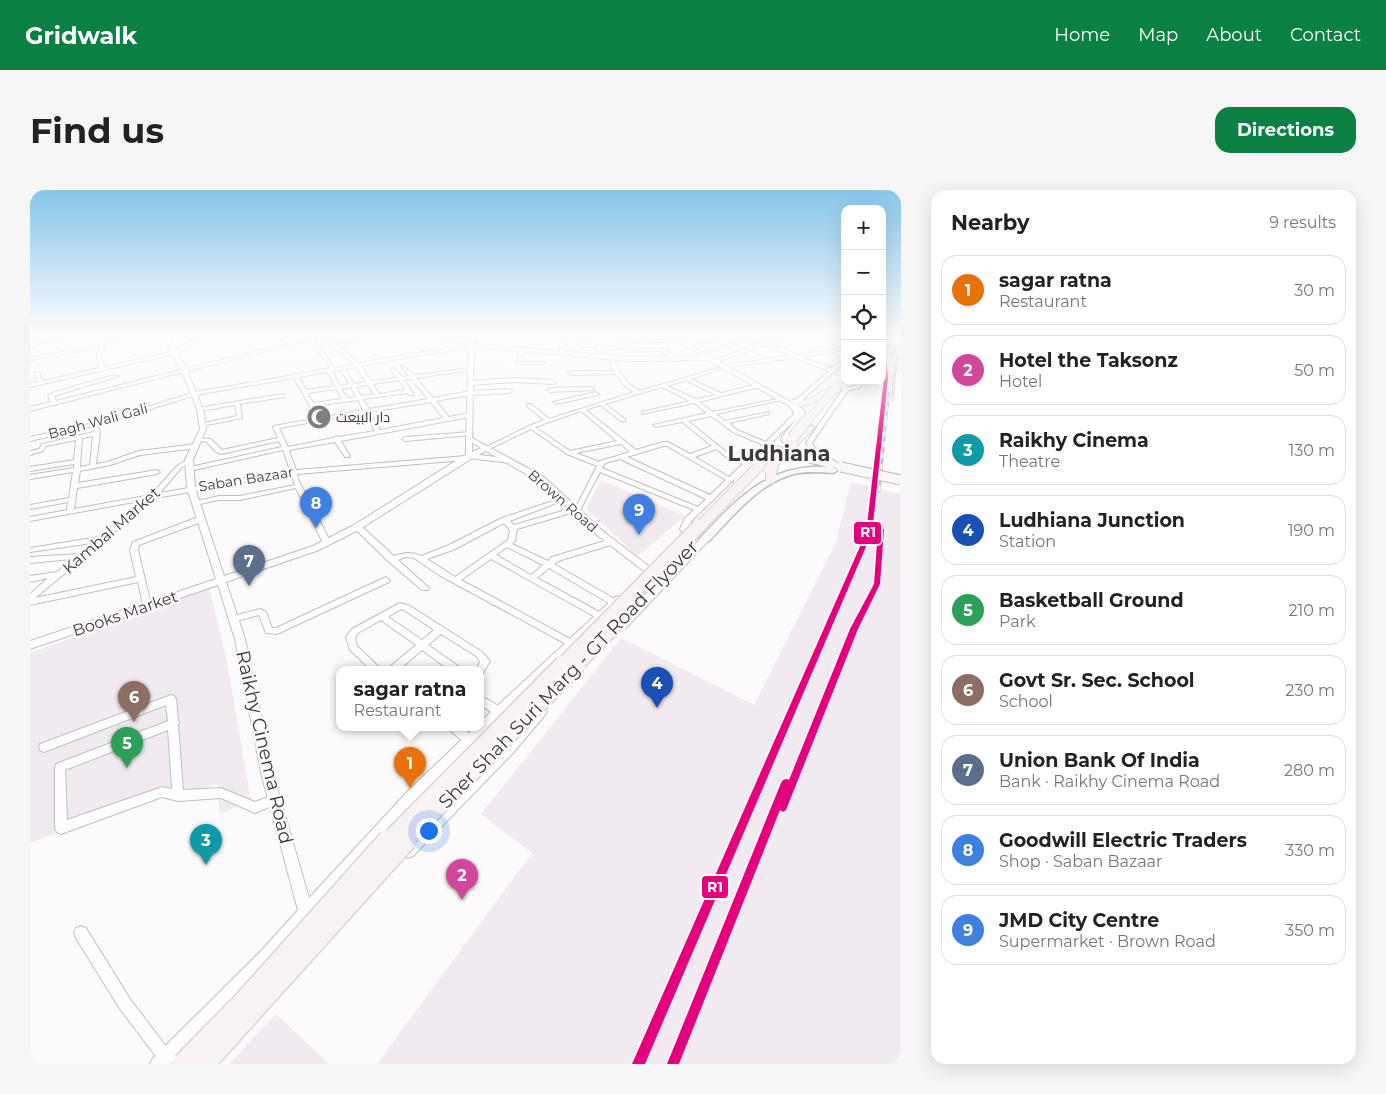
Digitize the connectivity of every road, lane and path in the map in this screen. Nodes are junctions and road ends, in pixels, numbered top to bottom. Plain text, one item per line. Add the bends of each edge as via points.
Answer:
1 (38, 375) edge
2 (72, 375) edge
3 (165, 375) edge
4 (186, 375) edge
5 (295, 375) joint
6 (333, 375) edge
7 (347, 375) edge
8 (365, 375) edge
9 (398, 375) edge
10 (423, 375) edge
11 (470, 375) edge
12 (618, 375) edge
13 (697, 375) edge
14 (741, 375) edge
15 (743, 375) edge
16 (828, 375) edge
17 (116, 376) joint
18 (413, 376) junction
19 (400, 378) junction
20 (686, 378) junction
21 (823, 381) junction
22 (41, 382) junction
23 (370, 382) junction
24 (553, 382) dead end
25 (470, 383) junction
26 (30, 384) edge
27 (841, 384) edge
28 (353, 385) junction
29 (662, 385) junction
30 (844, 385) edge
31 (861, 385) edge
32 (121, 386) junction
33 (759, 386) junction
34 (338, 387) junction
35 (409, 391) junction
36 (509, 391) dead end
37 (305, 392) junction
38 (470, 393) junction
39 (639, 393) junction
40 (195, 394) junction
41 (720, 394) junction
42 (282, 396) dead end
43 (378, 396) junction
44 (361, 398) junction
45 (780, 398) junction
46 (345, 400) junction
47 (432, 400) junction
48 (693, 400) junction
49 (417, 402) junction
50 (556, 402) junction
51 (54, 403) junction
52 (237, 404) junction
53 (529, 404) dead end
54 (602, 404) junction
55 (312, 405) junction
56 (799, 405) junction
57 (30, 409) edge
58 (200, 409) junction
59 (582, 409) junction
60 (368, 410) junction
61 (569, 413) junction
62 (644, 414) dead end
63 (711, 414) junction
64 (767, 414) dead end
65 (470, 416) junction
66 (318, 418) junction
67 (447, 419) junction
68 (547, 420) junction
69 (623, 420) dead end
70 (683, 420) junction
71 (723, 423) junction
72 (98, 424) junction
73 (202, 424) junction
74 (656, 425) dead end
75 (531, 427) junction
76 (378, 431) junction
77 (810, 433) junction
78 (97, 434) junction
79 (470, 436) junction
80 (79, 437) junction
81 (336, 438) junction
82 (30, 439) edge
83 (200, 439) junction
84 (280, 439) junction
85 (405, 439) dead end
86 (622, 442) junction
87 (196, 446) junction
88 (715, 447) junction
89 (285, 448) junction
90 (487, 448) junction
91 (634, 452) junction
92 (776, 452) junction
93 (30, 453) edge
94 (568, 453) junction
95 (347, 456) dead end
96 (620, 456) junction
97 (467, 457) junction
98 (689, 457) junction
99 (189, 460) junction
100 (78, 461) junction
101 (511, 461) junction
102 (747, 463) junction
103 (93, 466) junction
104 (599, 467) junction
105 (30, 469) edge
106 (77, 469) junction
107 (190, 469) junction
108 (833, 469) junction
109 (157, 472) dead end
110 (292, 472) junction
111 (30, 477) edge
112 (730, 480) junction
113 (901, 480) edge
114 (770, 481) junction
115 (75, 486) junction
116 (298, 486) junction
117 (901, 486) edge
118 (191, 488) junction
119 (155, 495) junction
120 (712, 498) junction
121 (72, 499) junction
122 (564, 499) junction
123 (194, 500) junction
124 (30, 507) edge
125 (576, 510) junction
126 (699, 510) junction
127 (70, 511) junction
128 (30, 519) edge
129 (201, 519) junction
130 (505, 520) junction
131 (357, 527) junction
132 (513, 528) junction
133 (687, 534) junction
134 (704, 538) junction
135 (103, 540) junction
136 (610, 542) junction
137 (327, 543) junction
138 (506, 544) junction
139 (30, 550) edge
140 (82, 556) junction
141 (491, 556) junction
142 (391, 559) junction
143 (420, 559) junction
144 (30, 560) edge
145 (547, 564) junction
146 (647, 571) junction
147 (61, 574) junction
148 (532, 578) junction
149 (30, 579) edge
150 (141, 579) junction
151 (386, 580) dead end
152 (456, 580) junction
153 (663, 581) junction
154 (221, 582) junction
155 (425, 588) dead end
156 (30, 600) edge
157 (615, 603) junction
158 (147, 605) junction
159 (381, 616) junction
160 (600, 616) junction
161 (233, 619) junction
162 (441, 629) junction
163 (571, 643) junction
164 (30, 646) edge
165 (421, 646) junction
166 (373, 666) edge
167 (398, 666) edge
168 (450, 666) edge
169 (482, 666) edge
170 (484, 702) edge
171 (498, 712) junction
172 (174, 723) junction
173 (484, 726) edge
174 (458, 731) edge
175 (479, 731) edge
176 (470, 740) junction
177 (44, 747) dead end
178 (178, 796) junction
179 (275, 799) junction
180 (306, 913) junction
181 (81, 933) dead end
182 (162, 1061) edge
183 (183, 1064) edge
184 (204, 1064) edge
185 (214, 1064) edge

1 - 22 street
2 - 22 street
3 - 32 street
4 - 40 street
5 - 37 street
5 - 40 street, Bagh Wali Gali
6 - 34 street
7 - 28 street
8 - 23 street
9 - 19 street
10 - 18 street
11 - 25 street
12 - 39 street
13 - 20 street
14 - 33 street
15 - 56 street
16 - 21 street
17 - 32 street
17 - 51 street via 54,394 51,396
18 - 19 street
18 - 47 street
19 - 23 street
19 - 35 street
20 - 29 street
20 - 41 street
21 - 27 street
21 - 56 street via 800,400
22 - 26 street
23 - 28 street
23 - 43 street
24 - 25 street
25 - 38 street
28 - 34 street
28 - 44 street
29 - 39 street
29 - 48 street
30 - 31 street via 858,388
30 - 56 main road via 826,390
30 - 77 main road
30 - 92 main road, Sher Shah Suri Marg - GT Road Flyover, bridge
32 - 51 street
33 - 41 street
33 - 45 street
34 - 37 street
34 - 46 street
35 - 43 street
35 - 49 street
36 - 38 street
37 - 55 street
38 - 47 street
38 - 65 street
39 - 54 street
40 - 58 street
40 - 72 street, Bagh Wali Gali
41 - 48 street
42 - 52 street
43 - 44 street
44 - 46 street
44 - 60 street
45 - 56 street
45 - 63 street
46 - 55 street
47 - 49 street
47 - 67 street
48 - 62 street
48 - 63 street
49 - 60 street
50 - 50 street via 550,389 594,392
50 - 61 street
51 - 57 street
52 - 58 street
52 - 73 street via 240,417
53 - 68 street
54 - 59 street
54 - 69 street
55 - 66 street
56 - 92 street via 803,414
56 - 92 street via 792,406 796,416
58 - 73 street
59 - 61 street
59 - 86 street
60 - 66 street
60 - 76 street
61 - 68 street
63 - 70 street
63 - 71 street
64 - 71 street
65 - 67 street
65 - 79 street
66 - 84 street via 277,425
67 - 76 street
68 - 75 street
70 - 74 street
70 - 88 street
71 - 92 street
72 - 78 street
72 - 82 street, Bagh Wali Gali
73 - 83 street
75 - 90 street
75 - 94 street
76 - 81 street
77 - 92 main road
77 - 108 street via 811,448
78 - 80 street
78 - 103 street
79 - 85 street
79 - 90 street, Brown Road
79 - 97 street
80 - 93 street via 44,445 41,450
80 - 100 street
81 - 89 street
81 - 95 street
83 - 84 street via 209,440 221,452
83 - 87 street
84 - 89 street
86 - 91 street
86 - 94 street
87 - 99 street
87 - 103 street via 139,453 111,464
88 - 98 street
88 - 102 street
89 - 107 street
89 - 110 street
90 - 97 street, Books Market
90 - 101 street, Brown Road
91 - 96 street
91 - 98 street via 666,444
92 - 102 street
92 - 108 main road
92 - 108 main road via 790,462
92 - 114 main road
92 - 133 street, bridge
92 - 183 main road, Sher Shah Suri Marg - GT Road Flyover, bridge via 383,846 243,1003
92 - 184 main road, Sher Shah Suri Marg - GT Road Flyover, bridge via 396,850
94 - 104 street
96 - 104 street via 605,460
96 - 120 street
97 - 101 street, Saban Bazaar
97 - 110 street, Saban Bazaar
97 - 131 street, Books Market
98 - 112 street
99 - 107 street, Raikhy Cinema Road
99 - 119 street, Kambal Market
100 - 105 street
100 - 106 street
101 - 122 street, Brown Road via 542,479
102 - 112 street
103 - 106 street
104 - 125 street
104 - 126 street
106 - 111 street
106 - 115 street
107 - 118 street, Raikhy Cinema Road
108 - 113 main road, bridge
108 - 114 main road via 796,471
108 - 117 main road
109 - 115 street
110 - 116 street
110 - 118 street, Saban Bazaar
112 - 120 street
114 - 134 main road
115 - 121 street
116 - 123 street via 240,498
116 - 137 street
118 - 119 street, Saban Bazaar
118 - 123 street, Raikhy Cinema Road
119 - 127 street, Saban Bazaar
119 - 135 street, Kambal Market
120 - 126 street
121 - 124 street
121 - 127 street
122 - 125 street, Brown Road
122 - 130 street
123 - 129 street, Raikhy Cinema Road
125 - 132 street
125 - 136 street, Brown Road
126 - 133 street via 685,524
127 - 128 street, Saban Bazaar
129 - 150 street via 136,544 134,550
129 - 154 street, Raikhy Cinema Road
130 - 132 street
130 - 143 street via 450,548
131 - 137 street, Books Market
131 - 142 street
132 - 138 street via 514,536
133 - 134 street
133 - 146 street
134 - 153 street
135 - 139 street
135 - 140 street, Kambal Market
136 - 145 street
136 - 146 street, Brown Road
137 - 154 street, Books Market
138 - 141 street
138 - 145 street
140 - 144 street
140 - 147 street, Kambal Market
141 - 148 street
141 - 152 street
142 - 143 street via 406,555
142 - 155 street
143 - 152 street
145 - 148 street
145 - 157 street
146 - 153 street, Brown Road
146 - 157 street
147 - 149 street
147 - 156 street, Kambal Market
148 - 160 street
150 - 156 street
150 - 158 street
151 - 161 street via 277,631 269,631 260,612
152 - 163 street
153 - 185 street via 508,750 433,823
154 - 158 street, Books Market
154 - 161 street, Raikhy Cinema Road
157 - 160 street
158 - 164 street, Books Market
159 - 162 street via 404,606
159 - 165 street
159 - 166 street via 350,637 353,648
160 - 163 street
161 - 179 street, Raikhy Cinema Road
162 - 165 street
162 - 169 street via 484,658
163 - 171 street
165 - 167 street
165 - 168 street
170 - 171 street
171 - 173 street
172 - 177 street via 172,699
172 - 178 street
172 - 178 street via 60,767 61,828 162,792
174 - 176 street
175 - 176 street
176 - 180 street via 413,795
178 - 179 street via 221,793 255,808
179 - 180 street, Raikhy Cinema Road
180 - 182 street
181 - 182 street

